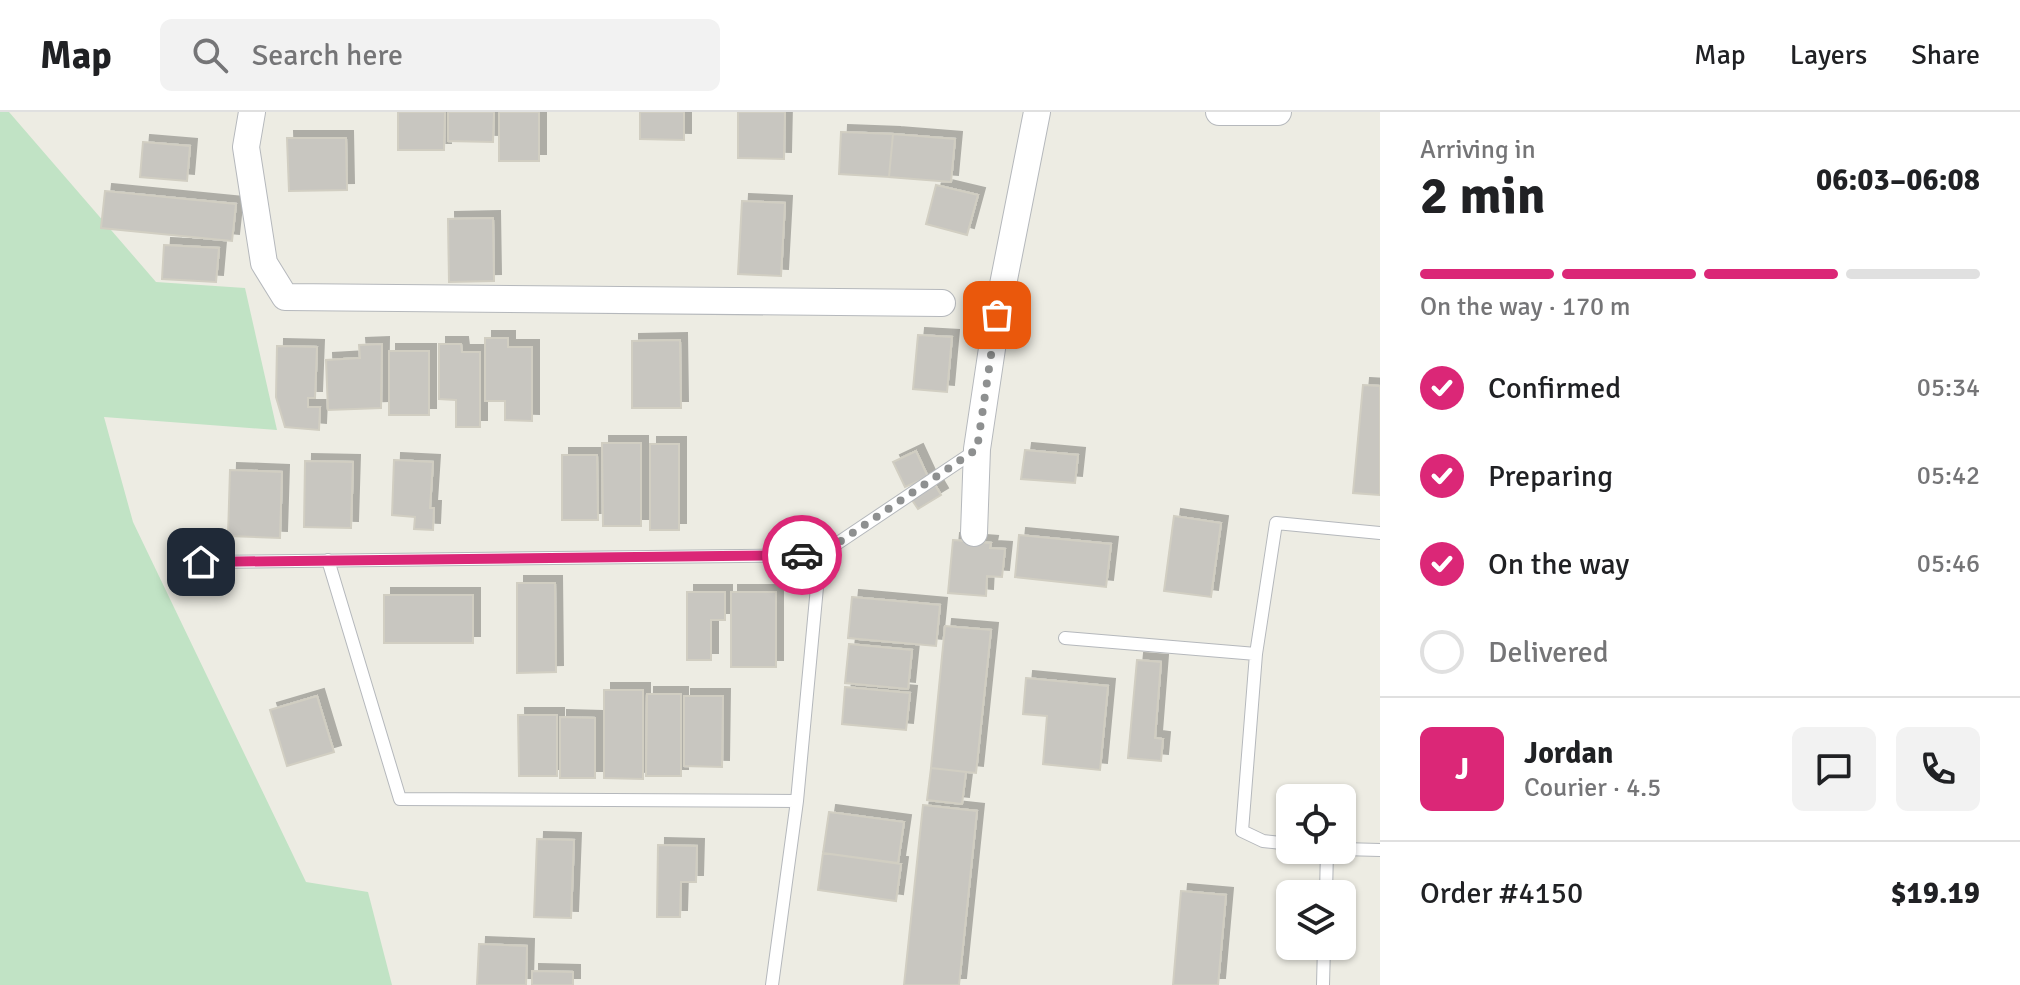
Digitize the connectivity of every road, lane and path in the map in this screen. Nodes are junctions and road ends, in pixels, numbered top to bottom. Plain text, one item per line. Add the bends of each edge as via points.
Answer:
1 (252, 112) edge
2 (1037, 112) edge
3 (1219, 112) edge
4 (1278, 112) edge
5 (942, 303) dead end
6 (977, 449) junction
7 (974, 533) dead end
8 (1380, 533) edge
9 (820, 555) junction
10 (328, 560) junction
11 (201, 562) dead end
12 (1065, 638) dead end
13 (1256, 654) junction
14 (797, 801) junction
15 (1276, 842) edge
16 (1356, 849) edge
17 (1380, 850) edge
18 (1324, 960) edge
19 (772, 985) edge
20 (1323, 985) edge

1 - 5 street via 246,147 264,263 285,297
2 - 6 street
3 - 4 street
6 - 7 street
6 - 9 lane
8 - 13 lane via 1276,523
9 - 10 lane
9 - 14 lane
10 - 11 lane
10 - 14 lane via 400,799
12 - 13 lane
13 - 15 lane via 1242,831
14 - 19 lane
16 - 17 lane
18 - 20 lane

